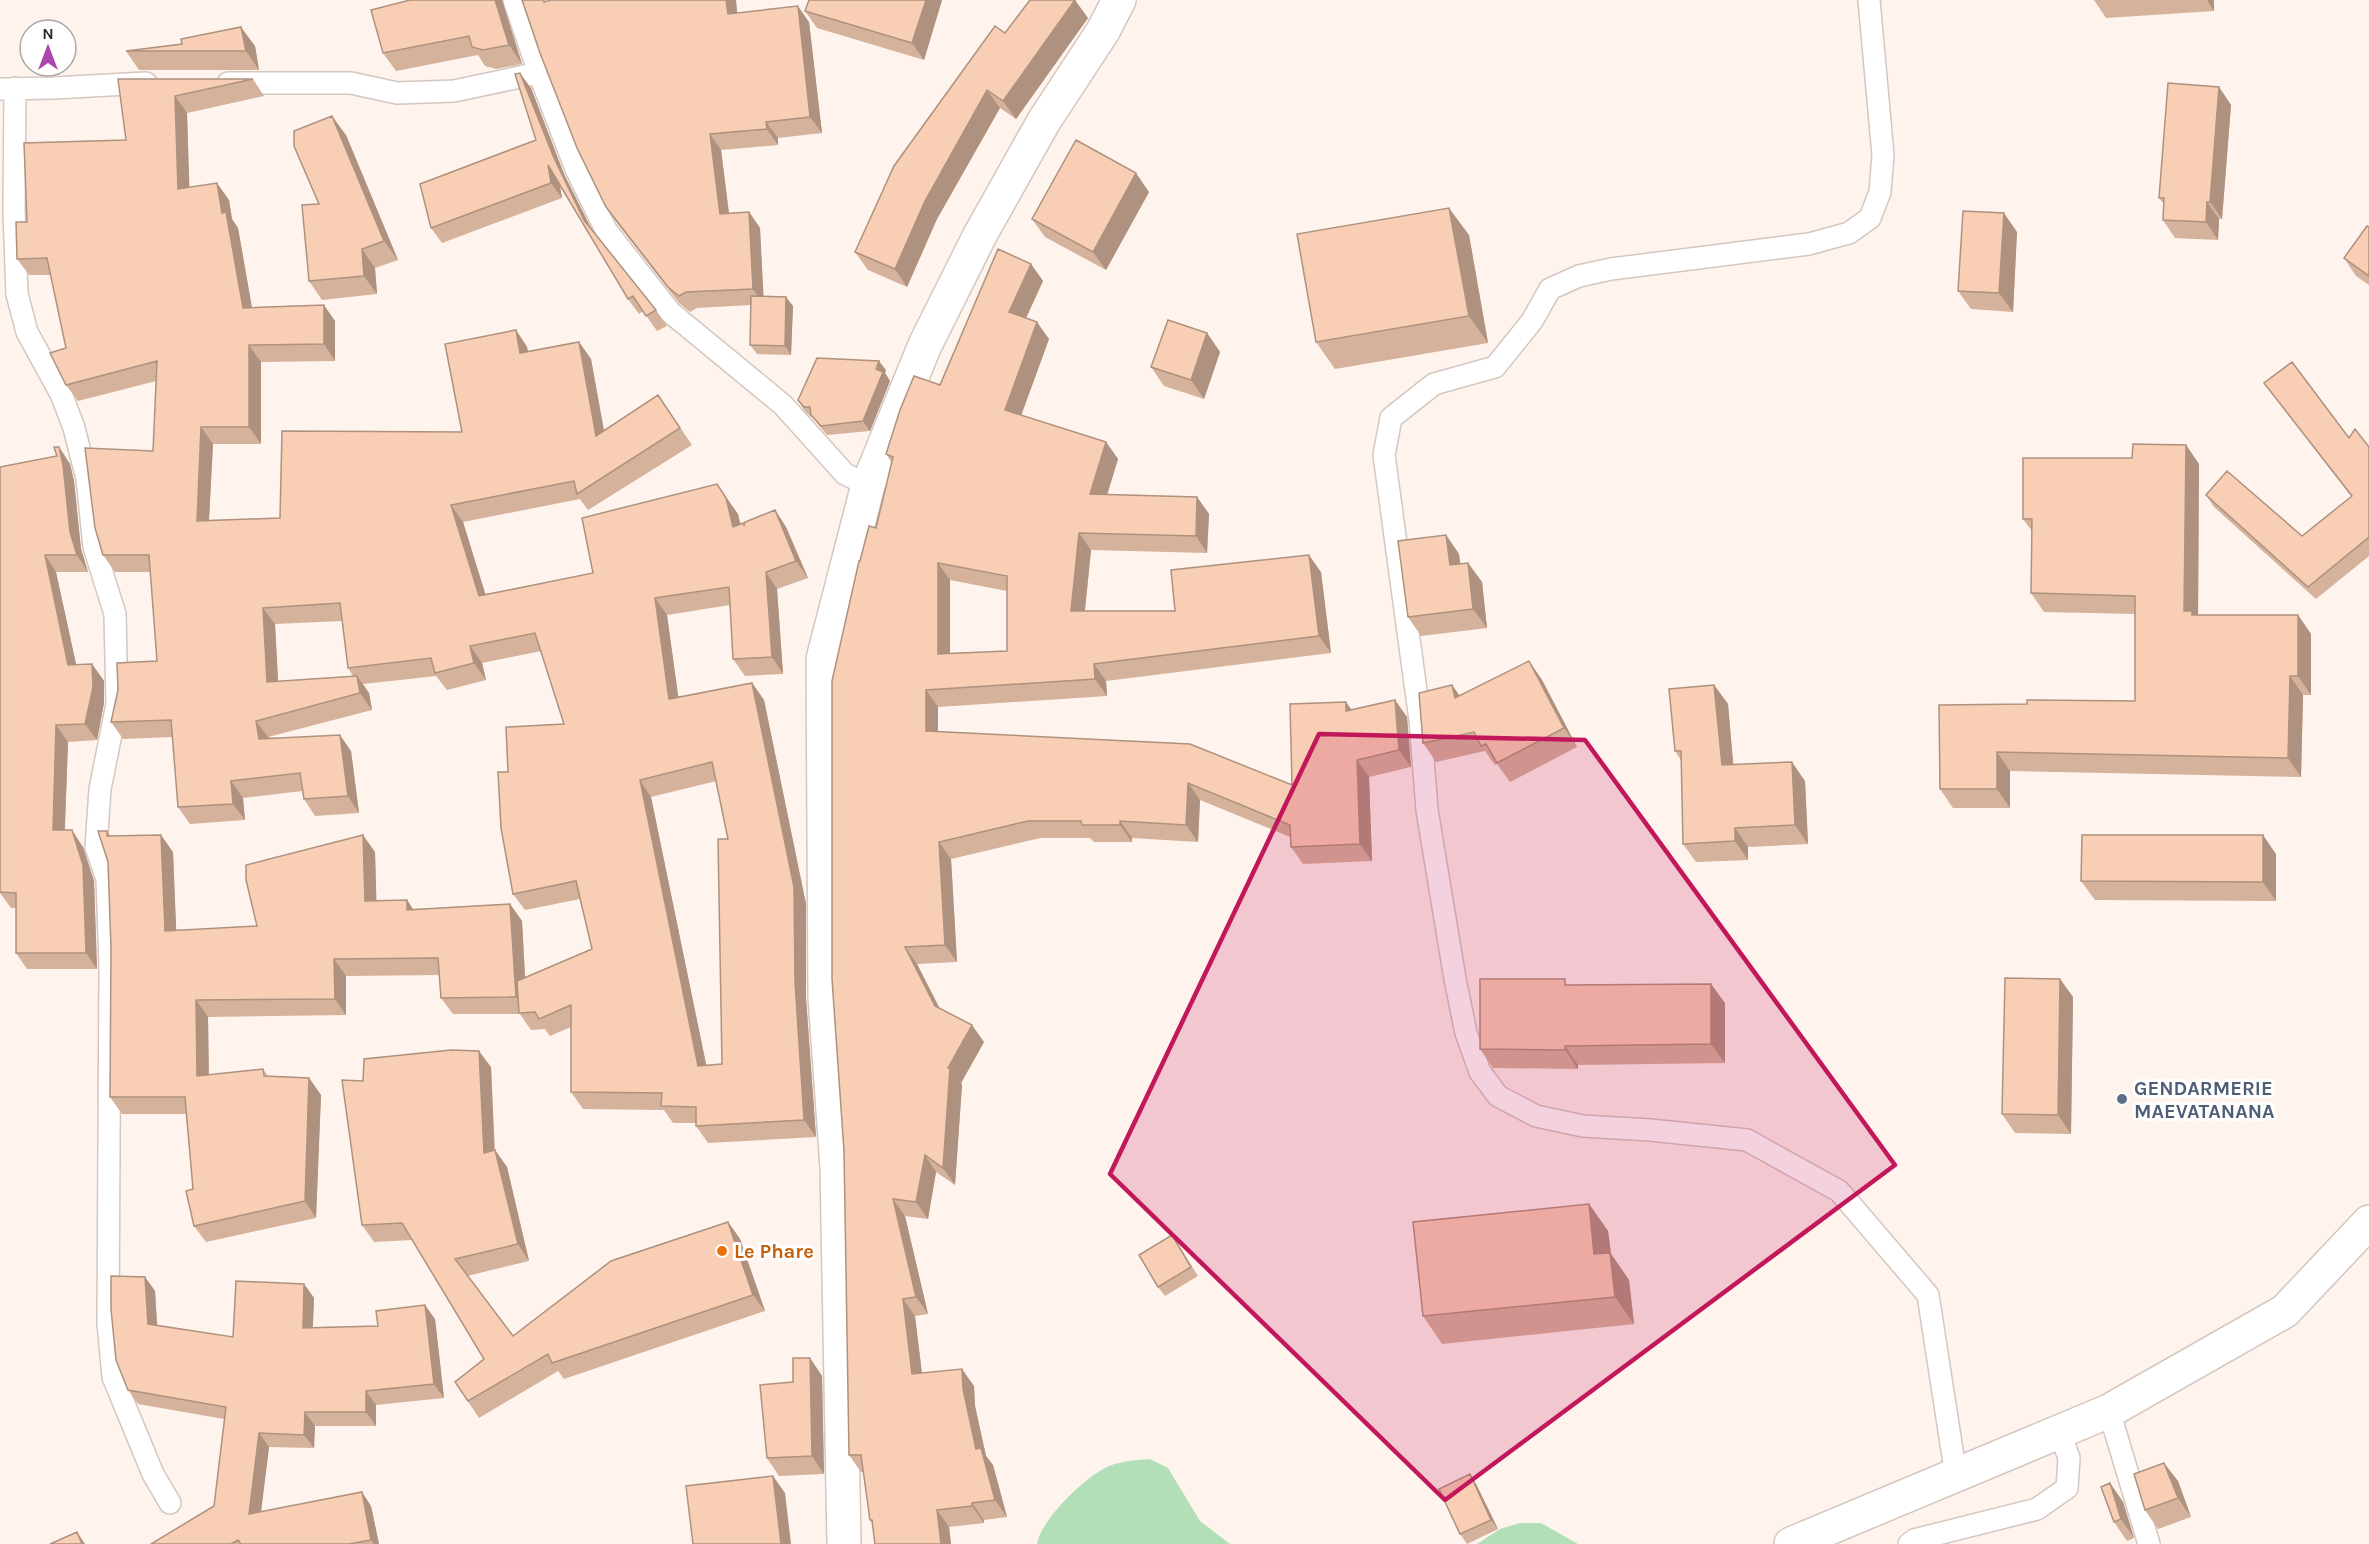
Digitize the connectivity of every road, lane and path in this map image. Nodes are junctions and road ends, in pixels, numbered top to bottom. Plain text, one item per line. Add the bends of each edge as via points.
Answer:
1 (514, 0) edge
2 (1119, 0) edge
3 (1869, 0) edge
4 (539, 73) junction
5 (206, 82) edge
6 (164, 83) edge
7 (8, 89) edge
8 (868, 485) junction
9 (2367, 1227) edge
10 (2109, 1411) junction
11 (2059, 1431) junction
12 (1956, 1476) junction
13 (170, 1503) dead end
14 (844, 1544) edge
15 (1791, 1544) edge
16 (1909, 1544) edge
17 (2149, 1544) edge

1 - 4 lane
2 - 8 street via 980,235 925,345
3 - 12 lane via 1883,155 1880,192 1870,218 1849,233 1809,244 1611,269 1579,276 1550,289 1532,321 1495,367 1434,384 1391,418 1384,455 1427,810 1455,979 1466,1033 1480,1072 1498,1096 1536,1116 1583,1126 1747,1140 1839,1191 1928,1295
4 - 5 lane via 454,91 398,93 351,83
4 - 8 lane via 576,168 606,230 670,312 783,405 845,474
6 - 7 lane
7 - 13 lane via 17,294 27,332 62,396 74,428 87,479 94,547 116,614 117,704 100,789 96,848 107,879 110,965 108,1323 113,1377 153,1474
8 - 14 street via 823,659 825,997 837,1168
9 - 10 street via 2285,1311
10 - 11 street
10 - 17 lane
11 - 12 street
11 - 16 lane via 2069,1458 2067,1488 2037,1509
12 - 15 street

